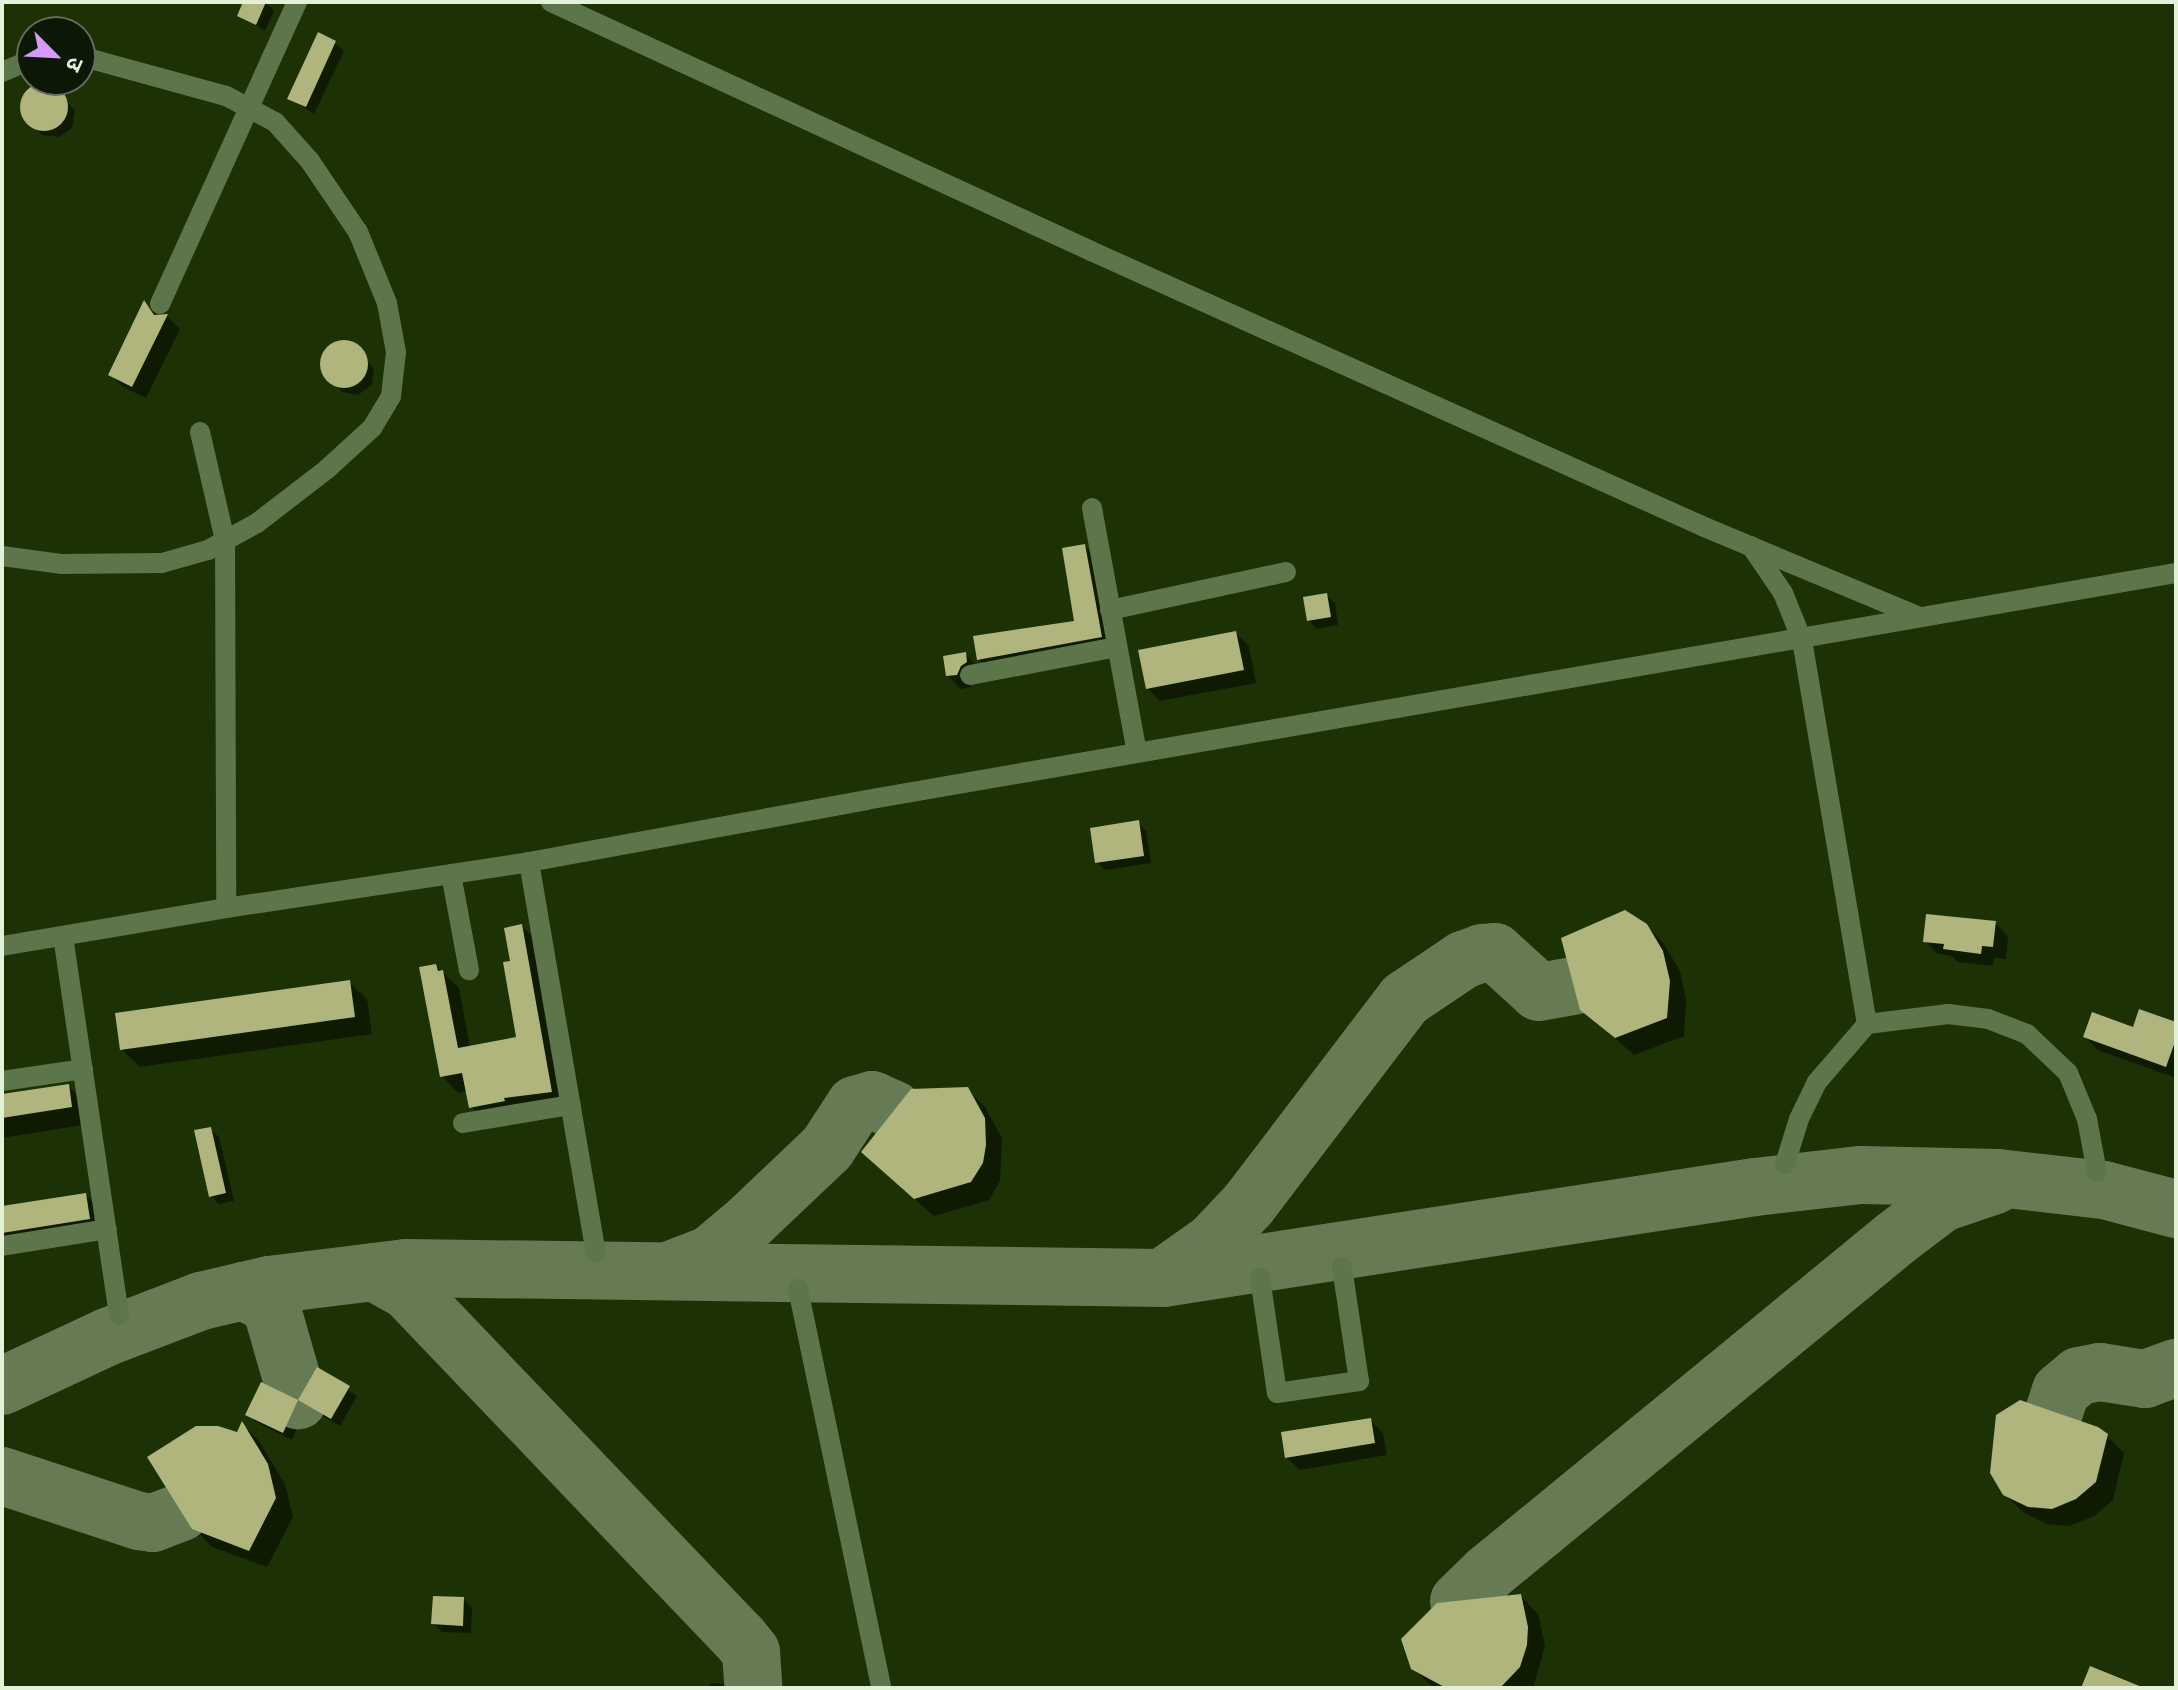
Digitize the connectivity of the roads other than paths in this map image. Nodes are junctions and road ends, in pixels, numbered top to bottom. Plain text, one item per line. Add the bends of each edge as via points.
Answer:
1 (297, 2) edge
2 (551, 2) edge
3 (96, 60) edge
4 (249, 108) junction
5 (160, 304) dead end
6 (200, 432) dead end
7 (1092, 508) dead end
8 (225, 540) junction
9 (1751, 546) junction
10 (2, 556) edge
11 (1286, 572) dead end
12 (2176, 573) edge
13 (1110, 610) junction
14 (1920, 617) junction
15 (1802, 640) junction
16 (1117, 647) junction
17 (970, 675) dead end
18 (1137, 753) junction
19 (529, 862) junction
20 (451, 874) junction
21 (226, 908) junction
22 (63, 936) junction
23 (2, 946) edge
24 (469, 970) dead end
25 (1867, 1024) junction
26 (83, 1069) junction
27 (2, 1081) edge
28 (570, 1105) junction
29 (463, 1123) dead end
30 (1785, 1164) dead end
31 (2097, 1172) dead end
32 (107, 1229) junction
33 (2, 1246) edge
34 (596, 1252) dead end
35 (1342, 1267) dead end
36 (1260, 1278) dead end
37 (798, 1289) dead end
38 (119, 1315) dead end
39 (881, 1688) edge

1 - 4 lane
2 - 9 lane
3 - 4 lane via 226,96
4 - 5 lane
4 - 8 lane via 275,122 310,161 358,232 387,303 396,352 391,396 372,428 269,514
6 - 8 lane
7 - 13 lane
8 - 10 lane via 162,563 62,564
8 - 21 lane
9 - 14 lane
9 - 15 lane via 1783,593
11 - 13 lane
12 - 14 lane
13 - 16 lane
14 - 15 lane
15 - 18 lane
15 - 25 lane
16 - 17 lane
16 - 18 lane
18 - 19 lane
19 - 20 lane
19 - 28 lane
20 - 21 lane
20 - 24 lane
21 - 22 lane
22 - 23 lane
22 - 26 lane
25 - 30 lane via 1817,1082
25 - 31 lane via 1948,1014 1988,1019 2027,1034 2068,1073 2087,1119
26 - 27 lane
26 - 32 lane
28 - 29 lane
28 - 34 lane
32 - 33 lane
32 - 38 lane
35 - 36 lane via 1359,1381 1277,1393
37 - 39 lane

